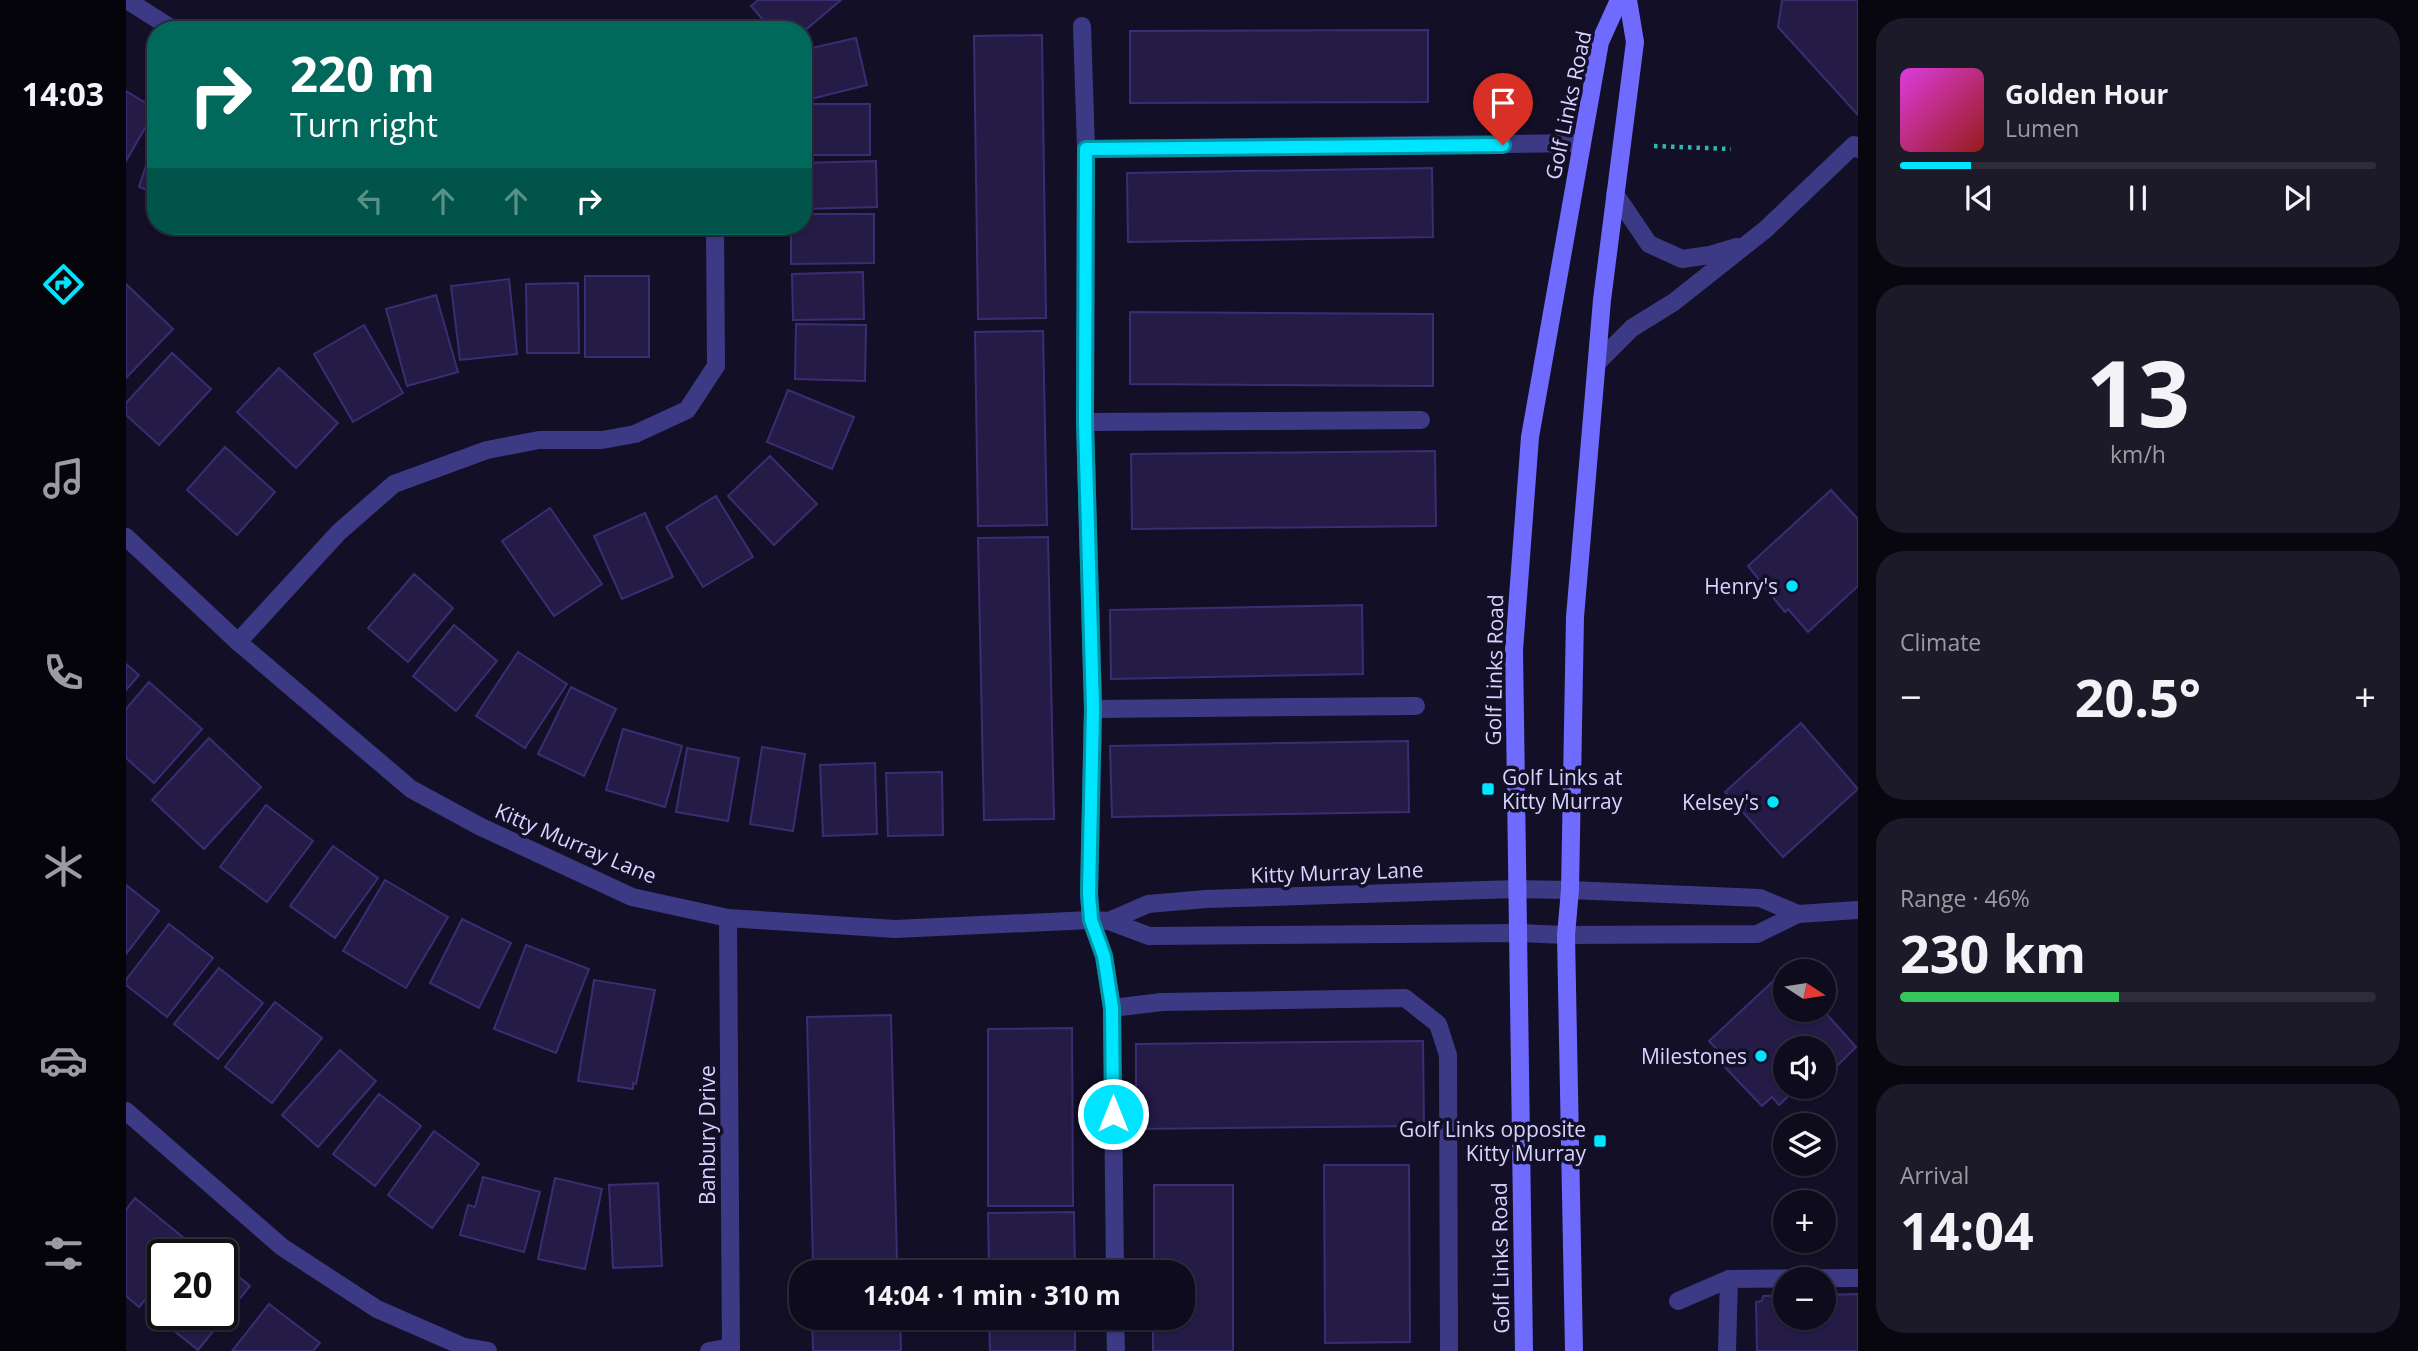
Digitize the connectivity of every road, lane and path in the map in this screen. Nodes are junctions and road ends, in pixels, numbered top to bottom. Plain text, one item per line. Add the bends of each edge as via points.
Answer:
1 (127, 0) edge
2 (1619, 0) edge
3 (1628, 0) edge
4 (160, 21) edge
5 (1082, 26) dead end
6 (1581, 143) junction
7 (1654, 146) dead end
8 (1086, 149) junction
9 (1731, 149) dead end
10 (1858, 149) edge
11 (1615, 194) junction
12 (715, 235) edge
13 (1747, 244) junction
14 (1597, 363) junction
15 (1421, 420) dead end
16 (1085, 422) junction
17 (126, 537) edge
18 (238, 642) junction
19 (1416, 706) dead end
20 (1093, 709) junction
21 (1516, 889) junction
22 (1570, 890) junction
23 (1858, 910) edge
24 (1798, 914) junction
25 (728, 918) junction
26 (1100, 920) junction
27 (1517, 933) junction
28 (1566, 935) junction
29 (1112, 1008) junction
30 (126, 1111) edge
31 (1115, 1260) edge
32 (1858, 1278) edge
33 (1729, 1279) junction
34 (1678, 1301) dead end
35 (1115, 1330) edge
36 (731, 1349) edge
37 (488, 1351) edge
38 (709, 1351) edge
39 (1116, 1351) edge
40 (1449, 1351) edge
41 (1524, 1351) edge
42 (1574, 1351) edge
43 (1727, 1351) edge

1 - 4 street
2 - 6 main road, Golf Links Road via 1600,42
3 - 11 main road via 1635,42
5 - 8 street
6 - 8 street
6 - 21 main road, Golf Links Road via 1530,437 1514,650
7 - 9 path
8 - 16 street
10 - 13 street via 1854,145
11 - 13 street via 1649,244 1682,259
11 - 14 main road
12 - 18 street via 716,366 687,410 635,435 539,440 487,450 394,484 339,532
13 - 14 street via 1674,302 1632,328
14 - 22 main road via 1575,617
15 - 16 street
16 - 20 street
17 - 18 street, Kitty Murray Lane
18 - 25 street, Kitty Murray Lane via 411,789 632,897
19 - 20 street
20 - 26 street via 1089,894
21 - 22 street, Kitty Murray Lane
21 - 26 street, Kitty Murray Lane via 1206,899 1148,904
21 - 27 main road, Golf Links Road
22 - 24 street, Kitty Murray Lane via 1760,898
22 - 28 main road
23 - 24 street
24 - 28 street, Kitty Murray Lane via 1757,934
25 - 26 street, Kitty Murray Lane via 895,929
25 - 36 street, Banbury Drive
26 - 27 street, Kitty Murray Lane via 1149,936
26 - 29 street
27 - 28 street, Kitty Murray Lane
27 - 41 main road, Golf Links Road
28 - 42 main road
29 - 31 street
29 - 40 street via 1162,1002 1405,998 1438,1024 1448,1055
30 - 37 street via 282,1247 377,1309 464,1347
32 - 33 street
33 - 34 street
33 - 43 street
35 - 39 street
36 - 38 street

